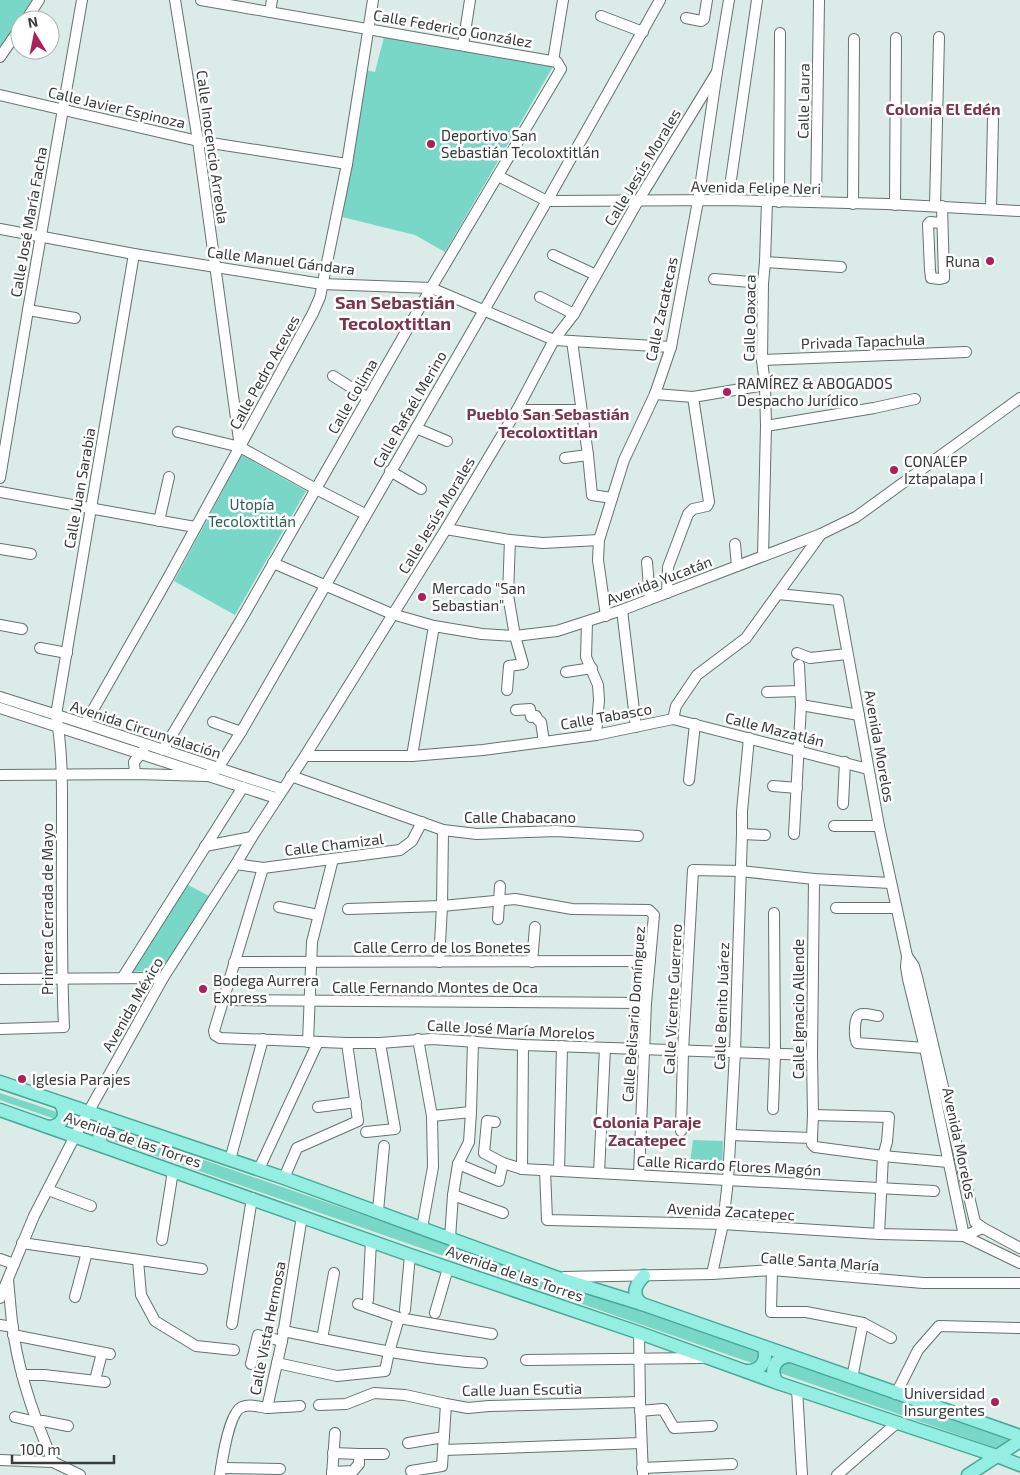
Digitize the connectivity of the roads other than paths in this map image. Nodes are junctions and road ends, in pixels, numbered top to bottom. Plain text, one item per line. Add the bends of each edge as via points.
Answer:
1 (82, 0) edge
2 (175, 0) edge
3 (201, 0) edge
4 (272, 0) edge
5 (373, 0) edge
6 (470, 0) edge
7 (563, 0) edge
8 (660, 0) edge
9 (707, 0) edge
10 (729, 0) edge
11 (757, 0) edge
12 (819, 0) edge
13 (270, 12) junction
14 (601, 16) dead end
15 (686, 18) dead end
16 (368, 29) junction
17 (643, 32) junction
18 (780, 33) dead end
19 (939, 37) dead end
20 (896, 38) dead end
21 (854, 39) dead end
22 (10, 42) edge
23 (463, 45) junction
24 (0, 56) edge
25 (553, 61) junction
26 (717, 72) junction
27 (0, 95) edge
28 (63, 109) junction
29 (993, 119) dead end
30 (198, 141) junction
31 (347, 164) junction
32 (498, 176) junction
33 (638, 200) junction
34 (728, 200) junction
35 (547, 201) junction
36 (698, 201) junction
37 (767, 202) junction
38 (779, 202) junction
39 (816, 202) junction
40 (853, 204) junction
41 (895, 205) junction
42 (938, 206) junction
43 (991, 209) junction
44 (1020, 211) edge
45 (942, 223) junction
46 (0, 229) edge
47 (42, 236) junction
48 (134, 254) junction
49 (553, 255) dead end
50 (765, 262) junction
51 (841, 266) dead end
52 (215, 268) junction
53 (596, 275) junction
54 (714, 279) dead end
55 (763, 283) junction
56 (322, 284) junction
57 (432, 288) junction
58 (540, 297) dead end
59 (28, 310) junction
60 (483, 310) junction
61 (574, 314) junction
62 (75, 318) dead end
63 (554, 340) junction
64 (572, 341) junction
65 (671, 347) junction
66 (966, 352) dead end
67 (762, 360) junction
68 (333, 376) dead end
69 (765, 385) junction
70 (655, 394) junction
71 (693, 397) junction
72 (368, 398) junction
73 (1020, 398) edge
74 (915, 399) dead end
75 (517, 410) junction
76 (581, 410) junction
77 (766, 426) junction
78 (416, 428) junction
79 (178, 432) dead end
80 (447, 441) dead end
81 (240, 447) junction
82 (588, 455) junction
83 (565, 458) dead end
84 (390, 471) junction
85 (169, 477) dead end
86 (0, 478) edge
87 (316, 489) junction
88 (421, 489) dead end
89 (0, 492) edge
90 (612, 498) junction
91 (90, 509) junction
92 (366, 514) junction
93 (159, 521) junction
94 (196, 528) junction
95 (446, 529) junction
96 (821, 534) junction
97 (510, 540) junction
98 (599, 540) junction
99 (735, 544) dead end
100 (0, 549) edge
101 (31, 554) dead end
102 (763, 556) junction
103 (646, 562) dead end
104 (274, 563) junction
105 (737, 566) junction
106 (324, 585) junction
107 (667, 593) junction
108 (778, 594) junction
109 (650, 599) junction
110 (622, 610) junction
111 (392, 614) junction
112 (606, 616) junction
113 (587, 622) junction
114 (0, 625) edge
115 (434, 626) junction
116 (22, 629) dead end
117 (514, 636) junction
118 (40, 648) dead end
119 (67, 653) junction
120 (797, 653) dead end
121 (847, 654) junction
122 (799, 665) dead end
123 (592, 668) junction
124 (566, 672) dead end
125 (507, 690) dead end
126 (800, 691) junction
127 (767, 692) dead end
128 (0, 697) edge
129 (801, 705) junction
130 (0, 708) edge
131 (516, 710) dead end
132 (56, 715) junction
133 (859, 715) junction
134 (673, 718) junction
135 (213, 722) dead end
136 (85, 724) junction
137 (695, 724) junction
138 (58, 727) junction
139 (636, 727) junction
140 (241, 732) junction
141 (596, 735) junction
142 (749, 738) junction
143 (544, 742) junction
144 (148, 745) junction
145 (163, 750) junction
146 (799, 751) junction
147 (141, 755) junction
148 (305, 756) junction
149 (412, 756) junction
150 (844, 762) junction
151 (218, 768) junction
152 (868, 768) junction
153 (135, 774) junction
154 (0, 775) edge
155 (62, 775) junction
156 (206, 776) junction
157 (291, 776) junction
158 (689, 780) dead end
159 (773, 786) dead end
160 (242, 787) junction
161 (797, 788) junction
162 (279, 794) junction
163 (843, 804) dead end
164 (422, 822) junction
165 (834, 826) dead end
166 (879, 826) junction
167 (443, 830) junction
168 (742, 834) junction
169 (794, 834) dead end
170 (765, 835) dead end
171 (638, 836) dead end
172 (252, 837) junction
173 (205, 846) junction
174 (333, 859) junction
175 (236, 864) junction
176 (263, 868) junction
177 (740, 871) junction
178 (814, 879) junction
179 (890, 884) junction
180 (500, 886) dead end
181 (500, 900) junction
182 (442, 906) junction
183 (279, 907) dead end
184 (836, 908) dead end
185 (896, 908) junction
186 (348, 909) dead end
187 (774, 913) dead end
188 (318, 914) junction
189 (498, 919) dead end
190 (535, 927) dead end
191 (650, 961) junction
192 (234, 962) junction
193 (310, 962) junction
194 (439, 962) junction
195 (532, 962) junction
196 (123, 977) junction
197 (62, 978) junction
198 (163, 978) junction
199 (0, 979) edge
200 (917, 996) junction
201 (224, 1000) junction
202 (310, 1001) junction
203 (646, 1003) junction
204 (878, 1016) dead end
205 (0, 1029) edge
206 (263, 1039) junction
207 (418, 1040) junction
208 (473, 1041) junction
209 (313, 1042) junction
210 (347, 1043) junction
211 (380, 1043) junction
212 (523, 1044) junction
213 (562, 1046) junction
214 (605, 1048) junction
215 (925, 1048) junction
216 (645, 1049) junction
217 (683, 1050) junction
218 (735, 1052) junction
219 (775, 1054) junction
220 (812, 1055) junction
221 (0, 1082) edge
222 (356, 1102) junction
223 (60, 1103) junction
224 (318, 1107) dead end
225 (774, 1109) dead end
226 (0, 1110) edge
227 (471, 1112) junction
228 (88, 1113) junction
229 (813, 1115) junction
230 (432, 1116) junction
231 (113, 1121) junction
232 (495, 1122) dead end
233 (49, 1127) junction
234 (682, 1130) dead end
235 (366, 1132) dead end
236 (75, 1136) junction
237 (731, 1136) junction
238 (812, 1138) junction
239 (103, 1146) junction
240 (384, 1146) dead end
241 (883, 1156) junction
242 (230, 1160) junction
243 (948, 1162) junction
244 (503, 1163) junction
245 (458, 1164) junction
246 (259, 1169) junction
247 (522, 1169) junction
248 (545, 1170) junction
249 (173, 1171) junction
250 (559, 1171) junction
251 (599, 1173) junction
252 (638, 1174) junction
253 (284, 1178) junction
254 (728, 1180) junction
255 (881, 1188) junction
256 (48, 1190) junction
257 (934, 1191) dead end
258 (454, 1195) junction
259 (252, 1198) junction
260 (91, 1206) dead end
261 (378, 1211) junction
262 (503, 1213) dead end
263 (302, 1216) junction
264 (722, 1224) junction
265 (422, 1228) junction
266 (983, 1228) junction
267 (879, 1234) junction
268 (964, 1236) junction
269 (450, 1238) junction
270 (162, 1240) dead end
271 (370, 1241) junction
272 (22, 1243) junction
273 (1020, 1248) edge
274 (87, 1252) junction
275 (410, 1255) junction
276 (0, 1259) edge
277 (138, 1260) junction
278 (1020, 1263) edge
279 (14, 1264) junction
280 (448, 1268) junction
281 (202, 1269) dead end
282 (772, 1270) junction
283 (334, 1273) dead end
284 (712, 1274) junction
285 (644, 1276) junction
286 (8, 1277) junction
287 (558, 1278) junction
288 (1020, 1283) edge
289 (75, 1297) dead end
290 (0, 1298) edge
291 (368, 1300) dead end
292 (358, 1304) dead end
293 (642, 1304) junction
294 (402, 1314) junction
295 (435, 1314) dead end
296 (863, 1323) junction
297 (232, 1324) dead end
298 (0, 1325) edge
299 (1020, 1328) edge
300 (13, 1331) junction
301 (639, 1332) junction
302 (492, 1334) dead end
303 (282, 1336) junction
304 (891, 1338) dead end
305 (322, 1339) junction
306 (764, 1348) junction
307 (234, 1350) dead end
308 (389, 1352) junction
309 (790, 1356) junction
310 (706, 1358) junction
311 (639, 1359) junction
312 (526, 1360) dead end
313 (278, 1363) junction
314 (482, 1363) dead end
315 (251, 1364) dead end
316 (746, 1371) junction
317 (22, 1375) junction
318 (852, 1378) junction
319 (778, 1383) junction
320 (797, 1389) junction
321 (896, 1394) junction
322 (446, 1404) junction
323 (319, 1405) dead end
324 (300, 1406) dead end
325 (640, 1406) junction
326 (267, 1408) junction
327 (15, 1417) dead end
328 (36, 1422) junction
329 (898, 1422) junction
330 (68, 1426) dead end
331 (712, 1426) dead end
332 (335, 1433) dead end
333 (1020, 1436) edge
334 (444, 1437) junction
335 (1020, 1441) edge
336 (408, 1443) dead end
337 (641, 1443) junction
338 (443, 1450) junction
339 (333, 1453) junction
340 (359, 1454) junction
341 (384, 1454) dead end
342 (997, 1456) junction
343 (0, 1460) edge
344 (53, 1462) junction
345 (732, 1464) dead end
346 (1020, 1465) edge
347 (280, 1469) dead end
348 (221, 1471) edge
349 (411, 1471) dead end
350 (642, 1471) edge
351 (1020, 1471) edge
352 (332, 1474) edge
353 (80, 1475) edge
354 (802, 1475) edge
355 (837, 1475) edge
356 (968, 1475) edge
357 (1014, 1475) edge

1 - 28 street, Calle José María Facha
2 - 30 street, Calle Inocencio Arreola
3 - 13 street, Calle Federico González
4 - 13 street
5 - 16 street, Calle Pedro Aceves
6 - 23 street
7 - 25 street
8 - 17 street, Calle Rafaél Merino
9 - 15 street via 704,19
10 - 26 street, Calle Zacatecas
11 - 34 street
12 - 39 street, Calle Laura
13 - 16 street, Calle Federico González
14 - 17 street
16 - 23 street, Calle Federico González
16 - 31 street, Calle Pedro Aceves
17 - 35 street, Calle Rafaél Merino
18 - 38 street
19 - 42 street
20 - 41 street
21 - 40 street
22 - 24 street
23 - 25 street, Calle Federico González
25 - 32 street, Calle Colima via 561,70
26 - 33 street, Calle Jesús Morales
26 - 36 street, Calle Zacatecas
27 - 28 street, Calle Javier Espinoza
28 - 30 street, Calle Javier Espinoza
28 - 47 street, Calle José María Facha
29 - 43 street
30 - 31 street, Calle Javier Espinoza
30 - 52 street, Calle Inocencio Arreola
31 - 56 street, Calle Pedro Aceves
32 - 35 street, Avenida Felipe Neri
32 - 57 street, Calle Colima
33 - 35 street, Avenida Felipe Neri
33 - 36 street, Avenida Felipe Neri
33 - 53 street, Calle Jesús Morales
34 - 36 street, Avenida Felipe Neri
34 - 37 street, Avenida Felipe Neri
35 - 60 street, Calle Rafaél Merino
36 - 65 street, Calle Zacatecas
37 - 38 street, Avenida Felipe Neri
37 - 50 street, Calle Oaxaca
38 - 39 street, Avenida Felipe Neri
39 - 40 street, Avenida Felipe Neri
40 - 41 street, Avenida Felipe Neri
41 - 42 street, Avenida Felipe Neri
42 - 43 street, Avenida Felipe Neri
42 - 45 street
43 - 44 street, Avenida Felipe Neri
45 - 45 street via 944,278 940,280 931,278 928,224
46 - 47 street, Calle Manuel Gándara
47 - 48 street, Calle Manuel Gándara
47 - 59 street, Calle José María Facha
48 - 52 street, Calle Manuel Gándara
48 - 91 street, Calle Juan Sarabia
49 - 53 street
50 - 51 street
50 - 55 street, Calle Oaxaca
52 - 56 street, Calle Manuel Gándara
52 - 81 street, Calle Inocencio Arreola
53 - 61 street, Calle Jesús Morales
54 - 55 street
55 - 67 street, Calle Oaxaca
56 - 57 street, Calle Manuel Gándara
56 - 81 street, Calle Pedro Aceves via 313,313
57 - 60 street, Calle Manuel Gándara
57 - 72 street, Calle Colima
58 - 61 street
59 - 62 street
59 - 86 street, Calle José María Facha
60 - 63 street, Calle Manuel Gándara
60 - 78 street, Calle Rafaél Merino
61 - 63 street, Calle Jesús Morales
63 - 64 street, Calle Manuel Gándara
63 - 75 street, Calle Jesús Morales
64 - 65 street, Calle Manuel Gándara
64 - 76 street
65 - 70 street, Calle Zacatecas
66 - 67 street, Privada Tapachula
67 - 69 street, Calle Oaxaca
68 - 72 street
69 - 71 street
69 - 77 street, Calle Oaxaca
70 - 71 street
70 - 90 street, Calle Zacatecas via 624,460
71 - 107 street via 709,502 688,514 668,567
72 - 87 street, Calle Colima
73 - 96 street, Avenida Yucatán via 856,518
74 - 77 street
75 - 76 street
75 - 95 street, Calle Jesús Morales
76 - 82 street
77 - 102 street, Calle Oaxaca
78 - 80 street
78 - 84 street, Calle Rafaél Merino
79 - 81 street
81 - 87 street
81 - 94 street, Calle Pedro Aceves
82 - 83 street
82 - 90 street via 592,494
84 - 88 street
84 - 92 street, Calle Rafaél Merino
85 - 93 street
87 - 92 street
87 - 104 street, Calle Colima
89 - 91 street
90 - 98 street, Calle Zacatecas
91 - 93 street
91 - 119 street, Calle Juan Sarabia
92 - 106 street, Calle Rafaél Merino
93 - 94 street
94 - 136 street, Calle Pedro Aceves
95 - 97 street
95 - 111 street, Calle Jesús Morales
96 - 102 street, Avenida Yucatán
96 - 108 street, Calle Tabasco
97 - 98 street via 543,543
97 - 117 street via 508,595
98 - 112 street, Calle Zacatecas via 598,560
99 - 105 street
100 - 101 street
102 - 105 street, Avenida Yucatán
103 - 109 street
104 - 106 street, Avenida Yucatán
104 - 145 street, Calle Colima
105 - 107 street, Avenida Yucatán
106 - 111 street, Avenida Yucatán
106 - 140 street, Calle Rafaél Merino
107 - 109 street, Avenida Yucatán
108 - 121 street, Avenida Morelos via 838,600
108 - 134 street, Calle Tabasco via 746,638 696,675 676,706
109 - 110 street, Avenida Yucatán
110 - 112 street, Avenida Yucatán
110 - 139 street
111 - 115 street, Avenida Yucatán
111 - 148 street, Calle Jesús Morales
112 - 113 street, Avenida Yucatán
113 - 117 street, Avenida Yucatán via 557,631
113 - 123 street via 586,657
114 - 116 street
115 - 117 street, Avenida Yucatán
115 - 149 street
117 - 125 street via 524,664 509,666
118 - 119 street
119 - 132 street, Calle Juan Sarabia
120 - 121 street via 810,658
121 - 133 street, Avenida Morelos
122 - 126 street
123 - 124 street
123 - 141 street via 599,700
126 - 127 street
126 - 129 street
128 - 132 street, Avenida Circunvalación
129 - 133 street
129 - 146 street
130 - 138 street, Avenida Circunvalación
131 - 143 street via 530,709 531,716 542,722
132 - 136 street, Avenida Circunvalación
132 - 138 street, Calle Juan Sarabia
133 - 152 street, Avenida Morelos
134 - 137 street, Calle Mazatlán
134 - 139 street, Calle Tabasco
135 - 140 street
136 - 144 street, Avenida Circunvalación
137 - 142 street, Calle Mazatlán
137 - 158 street
138 - 147 street, Avenida Circunvalación
138 - 155 street, Primera Cerrada de Mayo
139 - 141 street, Calle Tabasco
140 - 151 street, Calle Rafaél Merino
141 - 143 street, Calle Tabasco
142 - 146 street, Calle Mazatlán
142 - 168 street, Calle Benito Juárez
143 - 149 street, Calle Tabasco
144 - 145 street, Avenida Circunvalación
144 - 147 street
145 - 151 street, Avenida Circunvalación
146 - 150 street, Calle Mazatlán
146 - 161 street
147 - 153 street via 134,762
147 - 156 street, Avenida Circunvalación
148 - 149 street, Calle Tabasco
148 - 157 street, Calle Jesús Morales
150 - 152 street, Calle Mazatlán
150 - 163 street
151 - 156 street, Calle Rafaél Merino
151 - 162 street, Avenida Circunvalación
152 - 166 street, Avenida Morelos
153 - 155 street
153 - 156 street
154 - 155 street
155 - 197 street, Primera Cerrada de Mayo
156 - 160 street, Avenida Circunvalación
157 - 162 street, Calle Jesús Morales
157 - 164 street, Calle Chabacano
159 - 161 street
160 - 162 street, Avenida Circunvalación
160 - 173 street
161 - 169 street
162 - 172 street, Avenida México
164 - 167 street, Calle Chabacano
164 - 174 street, Calle Chamizal via 412,841 400,850
165 - 166 street
166 - 179 street, Avenida Morelos
167 - 171 street, Calle Chabacano via 477,834 556,830
167 - 182 street
168 - 170 street
168 - 177 street, Calle Benito Juárez
172 - 173 street
172 - 175 street, Avenida México
173 - 196 street
174 - 176 street, Calle Chamizal
174 - 188 street
175 - 176 street, Calle Chamizal
175 - 198 street, Avenida México
176 - 192 street
177 - 178 street
177 - 217 street, Calle Vicente Guerrero via 694,870
177 - 218 street, Calle Benito Juárez
178 - 179 street
178 - 220 street, Calle Ignacio Allende
179 - 185 street, Avenida Morelos
180 - 181 street
181 - 182 street
181 - 189 street
181 - 191 street, Calle Belisario Domínguez via 516,899 572,909 649,910 654,914
182 - 186 street
182 - 194 street
183 - 188 street
184 - 185 street
185 - 200 street, Avenida Morelos via 907,956 914,966
187 - 219 street
188 - 193 street
190 - 195 street
191 - 195 street, Calle Cerro de los Bonetes
191 - 203 street, Calle Belisario Domínguez
192 - 193 street, Calle Cerro de los Bonetes
192 - 201 street
193 - 194 street, Calle Cerro de los Bonetes
193 - 202 street
194 - 195 street, Calle Cerro de los Bonetes
196 - 197 street
196 - 198 street
197 - 199 street
197 - 205 street, Primera Cerrada de Mayo via 64,1027
198 - 228 street, Avenida México
200 - 215 street, Avenida Morelos
200 - 266 street, Avenida Morelos via 976,1222
201 - 202 street, Calle Fernando Montes de Oca
201 - 206 street, Calle José María Morelos via 215,1035 220,1038
202 - 203 street, Calle Fernando Montes de Oca
202 - 209 street
203 - 216 street, Calle Belisario Domínguez
204 - 215 street via 858,1015 857,1043
206 - 209 street, Calle José María Morelos
206 - 242 street
207 - 208 street, Calle José María Morelos
207 - 211 street, Calle José María Morelos
207 - 230 street
208 - 212 street, Calle José María Morelos
208 - 227 street
209 - 210 street, Calle José María Morelos
209 - 246 street
210 - 211 street, Calle José María Morelos
210 - 222 street
211 - 235 street via 395,1129
212 - 213 street, Calle José María Morelos
212 - 247 street
213 - 214 street, Calle José María Morelos
213 - 250 street
214 - 216 street, Calle José María Morelos
214 - 251 street
215 - 243 street, Avenida Morelos
216 - 217 street, Calle José María Morelos
216 - 252 street, Calle Belisario Domínguez
217 - 218 street, Calle José María Morelos
217 - 234 street, Calle Vicente Guerrero
218 - 219 street, Calle José María Morelos
218 - 237 street, Calle Benito Juárez
219 - 220 street, Calle José María Morelos
219 - 225 street
220 - 229 street, Calle Ignacio Allende
221 - 223 main road, Avenida de las Torres
222 - 224 street
222 - 253 street via 358,1121 297,1148
223 - 228 main road, Avenida de las Torres
223 - 233 main road via 63,1119
226 - 233 main road, Avenida de las Torres
227 - 230 street
227 - 245 street via 469,1142
228 - 231 main road, Avenida de las Torres
228 - 236 street, Avenida México
229 - 238 street, Calle Ignacio Allende
229 - 241 street via 889,1117
230 - 265 street via 433,1167
231 - 239 main road via 100,1129 99,1140
231 - 242 main road, Avenida de las Torres
232 - 244 street, Calle Ricardo Flores Magón via 486,1121 484,1153
233 - 236 main road, Avenida de las Torres
236 - 239 main road, Avenida de las Torres
236 - 256 street, Avenida México
237 - 238 street
237 - 254 street, Calle Benito Juárez
238 - 241 street via 815,1147
239 - 249 main road, Avenida de las Torres
240 - 261 street
241 - 243 street
241 - 255 street
242 - 246 main road, Avenida de las Torres
243 - 268 street, Avenida Morelos
244 - 245 street via 499,1181
244 - 247 street, Calle Ricardo Flores Magón
245 - 258 street
246 - 253 main road, Avenida de las Torres
247 - 248 street, Calle Ricardo Flores Magón
248 - 250 street, Calle Ricardo Flores Magón
248 - 264 street, Avenida Zacatepec via 547,1220
249 - 259 main road, Avenida de las Torres
249 - 270 street
250 - 251 street, Calle Ricardo Flores Magón
251 - 252 street, Calle Ricardo Flores Magón
252 - 254 street, Calle Ricardo Flores Magón
253 - 261 main road, Avenida de las Torres
254 - 255 street, Calle Ricardo Flores Magón
254 - 264 street, Calle Benito Juárez
255 - 257 street, Calle Ricardo Flores Magón
255 - 267 street
256 - 260 street
256 - 272 street, Avenida México
258 - 262 street
258 - 269 street
259 - 263 main road, Avenida de las Torres
259 - 297 street
261 - 265 main road, Avenida de las Torres
263 - 271 main road, Avenida de las Torres
263 - 303 street, Calle Vista Hermosa
264 - 267 street, Avenida Zacatepec
264 - 284 street, Calle Benito Juárez
265 - 269 main road, Avenida de las Torres
266 - 268 street, Avenida Zacatepec
266 - 273 street
267 - 268 street, Avenida Zacatepec
268 - 278 street, Avenida Zacatepec
269 - 287 main road, Avenida de las Torres
271 - 275 main road, Avenida de las Torres
271 - 291 street
272 - 274 street
272 - 279 street, Avenida México
274 - 277 street
274 - 289 street
275 - 280 main road, Avenida de las Torres
275 - 294 street
276 - 279 street
277 - 281 street
277 - 307 street via 141,1295 155,1321 196,1346
279 - 286 street, Avenida México
280 - 295 street
280 - 301 main road, Avenida de las Torres
282 - 284 street, Calle Santa María
282 - 288 street, Calle Santa María via 923,1283
282 - 296 street via 771,1312 806,1312
283 - 305 street
284 - 285 street, Calle Santa María
285 - 287 street, Calle Santa María
285 - 293 main road via 635,1288 635,1296
286 - 290 street, Avenida México
286 - 300 street
287 - 293 main road, Avenida de las Torres
292 - 294 street
293 - 306 main road, Avenida de las Torres
294 - 302 street
294 - 308 street
296 - 304 street
296 - 318 street
298 - 300 street
299 - 321 street via 939,1326 918,1350
300 - 317 street
300 - 317 street via 106,1353 100,1381 44,1374
301 - 310 main road, Avenida de las Torres
301 - 311 street
303 - 305 street
303 - 313 street, Calle Vista Hermosa
303 - 315 street via 258,1335
305 - 308 street
306 - 309 main road, Avenida de las Torres
306 - 316 main road via 766,1355 762,1365 757,1370
308 - 313 street via 385,1371 337,1376
308 - 314 street
309 - 318 main road, Avenida de las Torres
309 - 319 main road via 782,1357 774,1366 773,1373
310 - 311 street
310 - 316 main road, Avenida de las Torres
311 - 312 street
311 - 325 street
313 - 326 street, Calle Vista Hermosa
316 - 319 main road, Avenida de las Torres
317 - 328 street
318 - 321 main road, Avenida de las Torres
319 - 320 main road, Avenida de las Torres
320 - 329 main road, Avenida de las Torres
320 - 354 street
321 - 333 main road, Avenida de las Torres
322 - 323 street, Calle Juan Escutia via 405,1395 374,1393 346,1404
322 - 325 street, Calle Juan Escutia via 468,1408
322 - 334 street
324 - 326 street
325 - 331 street, Calle Juan Escutia via 663,1408 674,1428
325 - 337 street
326 - 348 street, Calle Vista Hermosa via 254,1405 238,1409 223,1452
327 - 328 street
328 - 330 street
328 - 344 street
329 - 342 main road, Avenida de las Torres
329 - 355 street
332 - 339 street
334 - 336 street
334 - 338 street
335 - 342 main road
337 - 338 street
337 - 350 street
338 - 349 street via 442,1466
339 - 340 street
339 - 352 street
340 - 341 street
340 - 352 street via 359,1464 353,1471
342 - 346 main road, Avenida de las Torres
342 - 356 main road
343 - 344 street
344 - 353 street
345 - 350 street
347 - 348 street
351 - 357 main road

